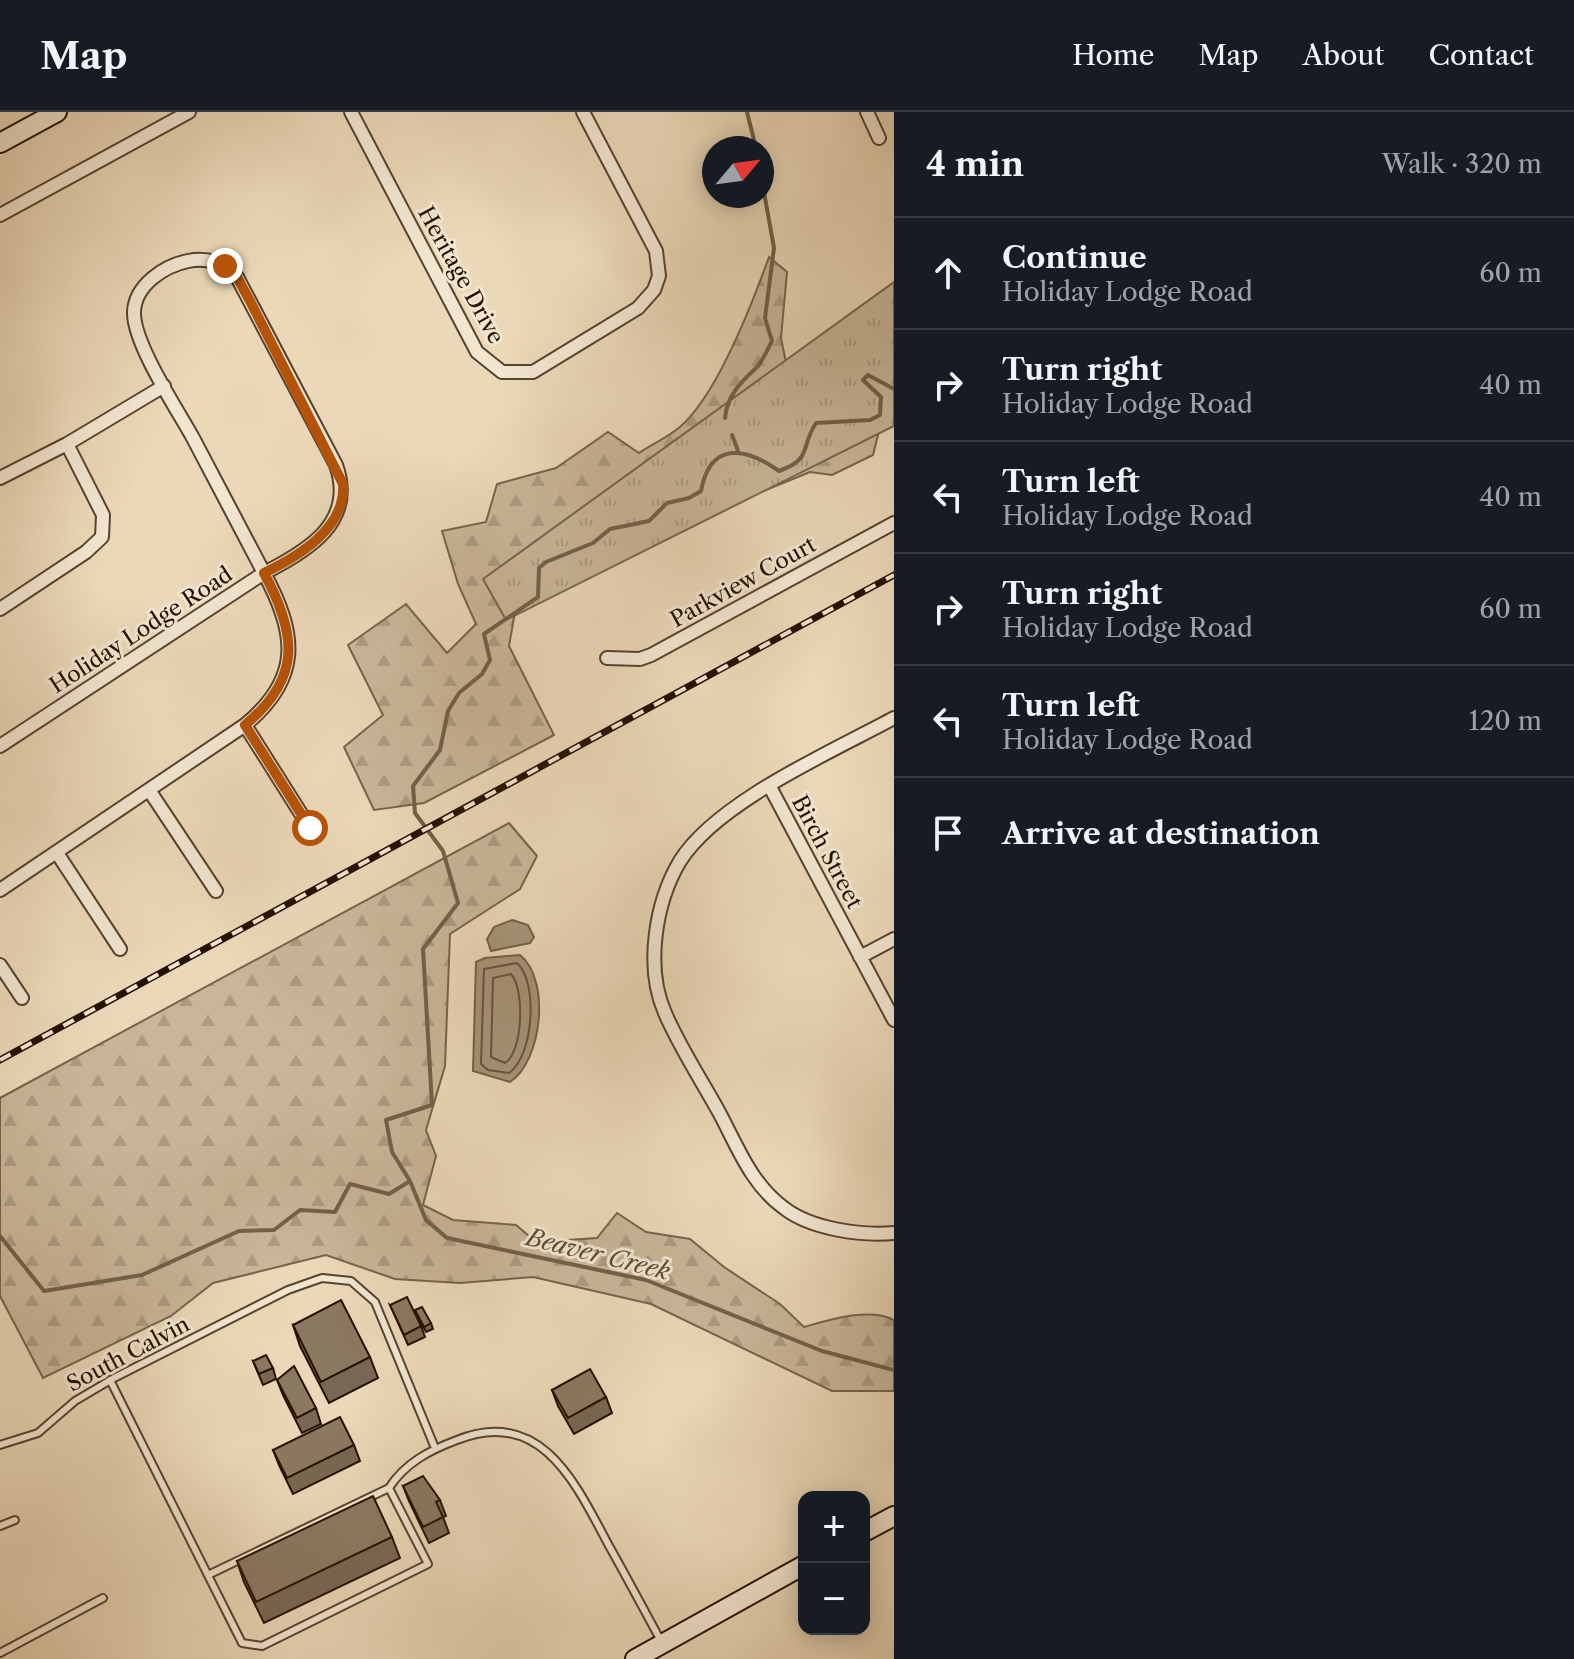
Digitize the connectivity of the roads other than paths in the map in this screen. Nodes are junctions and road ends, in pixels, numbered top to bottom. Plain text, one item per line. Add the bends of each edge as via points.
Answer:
1 (57, 112) edge
2 (189, 112) edge
3 (351, 112) edge
4 (583, 112) edge
5 (867, 112) edge
6 (879, 138) dead end
7 (0, 143) edge
8 (0, 215) edge
9 (164, 386) junction
10 (67, 444) junction
11 (0, 478) edge
12 (894, 523) edge
13 (264, 573) junction
14 (0, 609) edge
15 (607, 658) dead end
16 (894, 718) edge
17 (245, 725) junction
18 (0, 746) edge
19 (770, 787) junction
20 (149, 790) junction
21 (310, 828) dead end
22 (57, 853) junction
23 (0, 890) edge
24 (216, 891) dead end
25 (894, 939) edge
26 (120, 949) dead end
27 (860, 957) junction
28 (0, 965) edge
29 (22, 998) dead end
30 (894, 1020) edge
31 (894, 1233) edge
32 (110, 1380) junction
33 (0, 1445) edge
34 (435, 1448) junction
35 (389, 1488) junction
36 (894, 1516) edge
37 (15, 1520) dead end
38 (0, 1526) edge
39 (870, 1529) edge
40 (798, 1568) edge
41 (208, 1575) junction
42 (103, 1598) dead end
43 (662, 1644) junction
44 (0, 1653) edge
45 (635, 1659) edge

1 - 7 street
2 - 8 street
3 - 4 street, Heritage Drive via 477,352 502,372 522,375 543,368 638,308 657,284 656,251
5 - 6 street
9 - 10 street
9 - 13 street, Holiday Lodge Road
9 - 13 street, Holiday Lodge Road via 135,322 138,296 155,276 184,262 207,259 225,266 250,301 343,484 342,502 328,528
10 - 11 street
10 - 14 street via 103,515 102,537
12 - 15 street, Parkview Court via 651,655
13 - 17 street, Holiday Lodge Road via 285,615 290,653 273,697
13 - 18 street, Holiday Lodge Road
16 - 19 street
17 - 20 street, Holiday Lodge Road
17 - 21 street
19 - 27 street, Birch Street
19 - 31 street via 700,833 665,893 656,947 664,1011 759,1185 786,1210 814,1222 869,1235
20 - 22 street, Holiday Lodge Road
20 - 24 street
22 - 23 street, Holiday Lodge Road
22 - 26 street
25 - 27 street
27 - 30 street, Birch Street
28 - 29 street
32 - 33 lane, South Calvin via 38,1433
32 - 34 lane, South Calvin via 288,1290 322,1278 351,1281 375,1302
32 - 41 lane
34 - 35 lane via 400,1471
34 - 43 lane via 468,1435 497,1433 518,1435 541,1446 578,1486
35 - 41 lane
35 - 41 lane via 428,1564 262,1646 242,1643
36 - 39 street
37 - 38 lane
40 - 43 street
42 - 44 lane
43 - 45 street

